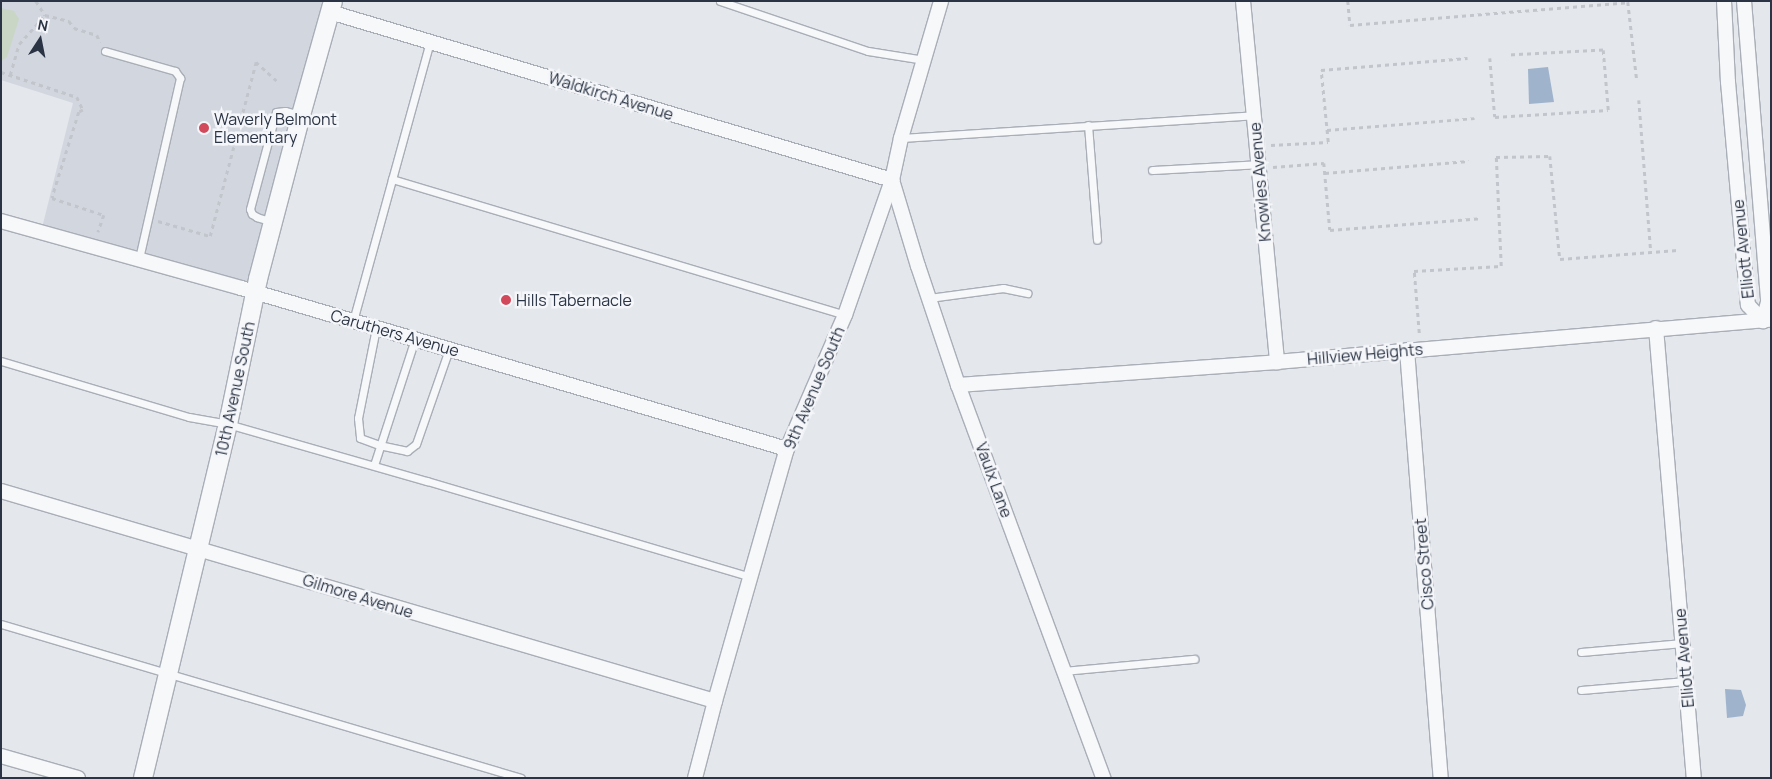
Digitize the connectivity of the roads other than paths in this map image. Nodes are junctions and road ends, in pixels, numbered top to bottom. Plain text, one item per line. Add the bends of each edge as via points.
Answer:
1 (720, 1) edge
2 (941, 1) edge
3 (1243, 1) edge
4 (1724, 1) edge
5 (1744, 1) edge
6 (331, 7) edge
7 (430, 42) junction
8 (105, 51) road end
9 (924, 60) junction
10 (300, 115) junction
11 (1254, 115) junction
12 (1088, 126) junction
13 (901, 138) junction
14 (1265, 165) junction
15 (1152, 170) dead end
16 (392, 179) junction
17 (892, 180) junction
18 (1, 220) edge
19 (273, 222) junction
20 (1097, 240) dead end
21 (139, 259) junction
22 (256, 292) junction
23 (1027, 293) dead end
24 (929, 298) junction
25 (845, 315) junction
26 (1767, 320) edge
27 (353, 321) junction
28 (376, 328) junction
29 (1656, 328) junction
30 (415, 339) junction
31 (449, 349) junction
32 (1407, 350) junction
33 (1, 361) edge
34 (1277, 362) junction
35 (958, 385) junction
36 (228, 424) junction
37 (379, 445) junction
38 (787, 449) junction
39 (374, 465) junction
40 (1, 491) edge
41 (198, 548) junction
42 (751, 576) junction
43 (1, 624) edge
44 (1683, 643) junction
45 (1581, 652) dead end
46 (1194, 659) dead end
47 (1064, 671) junction
48 (167, 673) junction
49 (1686, 680) junction
50 (1581, 690) dead end
51 (714, 701) junction
52 (1, 756) edge
53 (78, 778) edge
54 (143, 778) edge
55 (520, 778) edge
56 (695, 778) edge
57 (1103, 778) edge
58 (1441, 778) edge
59 (1694, 778) edge

1 - 9 lane via 868,51
2 - 9 street, 9th Avenue South
3 - 11 street, Knowles Avenue
4 - 26 street, Elliott Avenue via 1748,305
5 - 26 street, Elliott Avenue
6 - 7 street, Waldkirch Avenue
6 - 10 street, 10th Avenue South
7 - 16 lane
7 - 17 street, Waldkirch Avenue
8 - 21 lane via 175,71 180,78
9 - 13 street, 9th Avenue South
10 - 19 street, 10th Avenue South
10 - 19 lane via 276,112 252,200 252,214
11 - 12 lane
11 - 14 street, Knowles Avenue
12 - 13 lane
12 - 20 lane
13 - 17 street, 9th Avenue South
14 - 15 lane
14 - 34 street, Knowles Avenue
16 - 25 lane
16 - 27 lane
17 - 24 street, Vaulx Lane
17 - 25 street, 9th Avenue South
18 - 21 street, Caruthers Avenue
19 - 22 street, 10th Avenue South
21 - 22 street, Caruthers Avenue
22 - 27 street, Caruthers Avenue
22 - 36 street, 10th Avenue South
23 - 24 lane via 1003,288
24 - 35 street, Vaulx Lane
25 - 38 street, 9th Avenue South
26 - 29 street, Hillview Heights
27 - 28 street, Caruthers Avenue
28 - 30 street, Caruthers Avenue
28 - 37 lane via 358,418 360,438
29 - 32 street, Hillview Heights
29 - 44 street, Elliott Avenue
30 - 31 street, Caruthers Avenue
30 - 37 lane
31 - 37 lane via 416,444 407,451
31 - 38 street, Caruthers Avenue
32 - 34 street, Hillview Heights
32 - 58 street, Cisco Street
33 - 36 lane via 189,417
34 - 35 street, Hillview Heights
35 - 47 street, Vaulx Lane
36 - 39 lane
36 - 41 street, 10th Avenue South
37 - 39 lane
38 - 42 street, 9th Avenue South
39 - 42 lane
40 - 41 street, Gilmore Avenue
41 - 48 street, 10th Avenue South
41 - 51 street, Gilmore Avenue
42 - 51 street, 9th Avenue South
43 - 48 lane
44 - 45 lane
44 - 49 street, Elliott Avenue
46 - 47 lane
47 - 57 street, Vaulx Lane
48 - 54 street, 10th Avenue South
48 - 55 lane
49 - 50 lane
49 - 59 street, Elliott Avenue
51 - 56 street, 9th Avenue South
52 - 53 street

